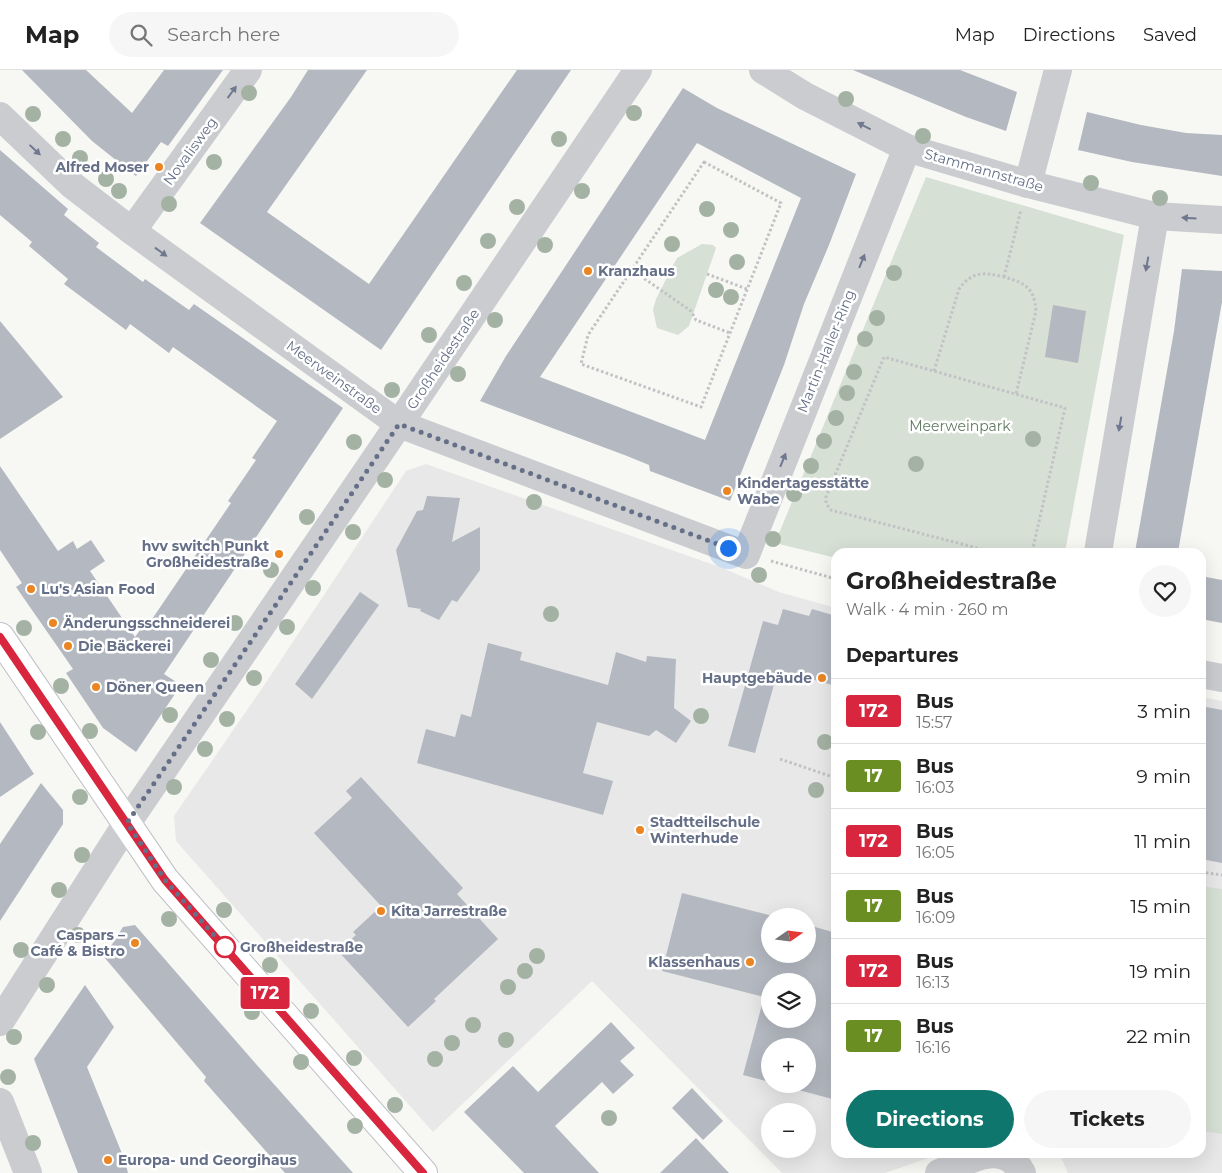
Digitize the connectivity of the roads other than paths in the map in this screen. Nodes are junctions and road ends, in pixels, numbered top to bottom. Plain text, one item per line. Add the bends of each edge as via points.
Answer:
1 (248, 70) edge
2 (638, 70) edge
3 (763, 70) edge
4 (1058, 70) edge
5 (0, 116) edge
6 (907, 148) junction
7 (1028, 184) junction
8 (1155, 216) junction
9 (1222, 220) edge
10 (132, 231) junction
11 (399, 424) junction
12 (1099, 548) edge
13 (746, 555) joint
14 (0, 636) edge
15 (1206, 675) edge
16 (1222, 678) edge
17 (127, 823) junction
18 (0, 1022) edge
19 (0, 1102) edge
20 (981, 1158) edge
21 (1010, 1158) edge
22 (28, 1173) edge
23 (424, 1173) edge
24 (939, 1173) edge
25 (1022, 1173) edge

10 -> 1 street, Novalisweg
2 - 11 street, Großheidestraße
6 -> 3 street, Stammannstraße via 805,96
4 - 7 street
5 -> 10 street, Meerweinstraße via 72,185
6 - 7 street, Stammannstraße
13 -> 6 street, Martin-Haller-Ring
7 - 8 street, Stammannstraße
9 -> 8 street, Stammannstraße
8 -> 12 street
10 -> 11 street, Meerweinstraße
11 - 13 street, Meerweinstraße
11 - 17 street, Großheidestraße
14 - 17 street
15 - 16 street
17 - 18 street, Großheidestraße
17 - 23 street via 165,880
19 - 22 street
20 - 24 street
21 - 25 street

